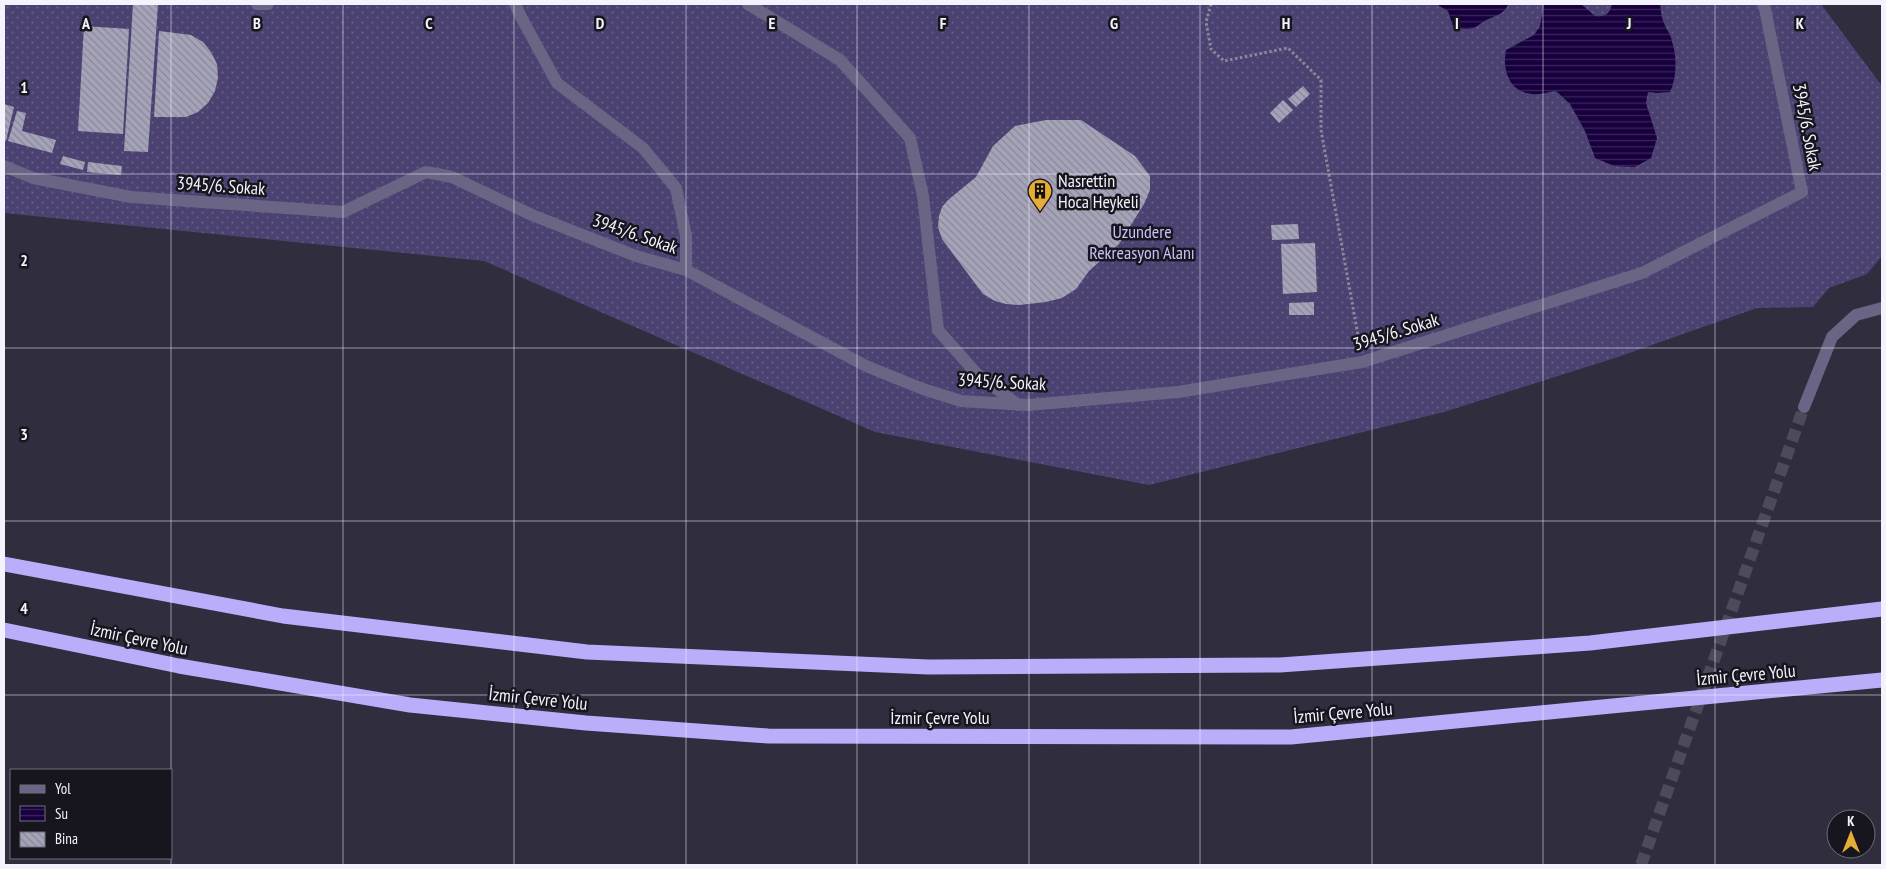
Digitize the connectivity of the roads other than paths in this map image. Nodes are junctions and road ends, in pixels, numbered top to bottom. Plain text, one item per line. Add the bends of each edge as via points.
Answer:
1 (257, 4) edge
2 (268, 4) edge
3 (515, 4) edge
4 (748, 4) edge
5 (1762, 4) edge
6 (4, 166) edge
7 (686, 270) junction
8 (1882, 308) edge
9 (1018, 405) junction
10 (1804, 407) tunnel mouth
11 (4, 564) edge
12 (1882, 610) edge
13 (4, 630) edge
14 (1882, 680) edge

1 - 2 street
3 - 7 street via 557,83 643,148 676,188 686,236
4 - 9 street via 840,60 910,138 923,196 938,330 976,373
5 - 9 street, 3945/6. Sokak via 1802,192 1642,273 1362,362 1178,392
6 - 7 street, 3945/6. Sokak via 33,178 131,197 343,212 426,172 452,177 532,215 636,256
7 - 9 street, 3945/6. Sokak via 866,366 915,386 961,401
8 - 10 street via 1856,315 1832,337
11 - 12 highway via 283,616 588,652 928,667 1280,665 1590,643
13 - 14 highway, İzmir Çevre Yolu via 178,666 410,705 586,723 768,736 1291,737

